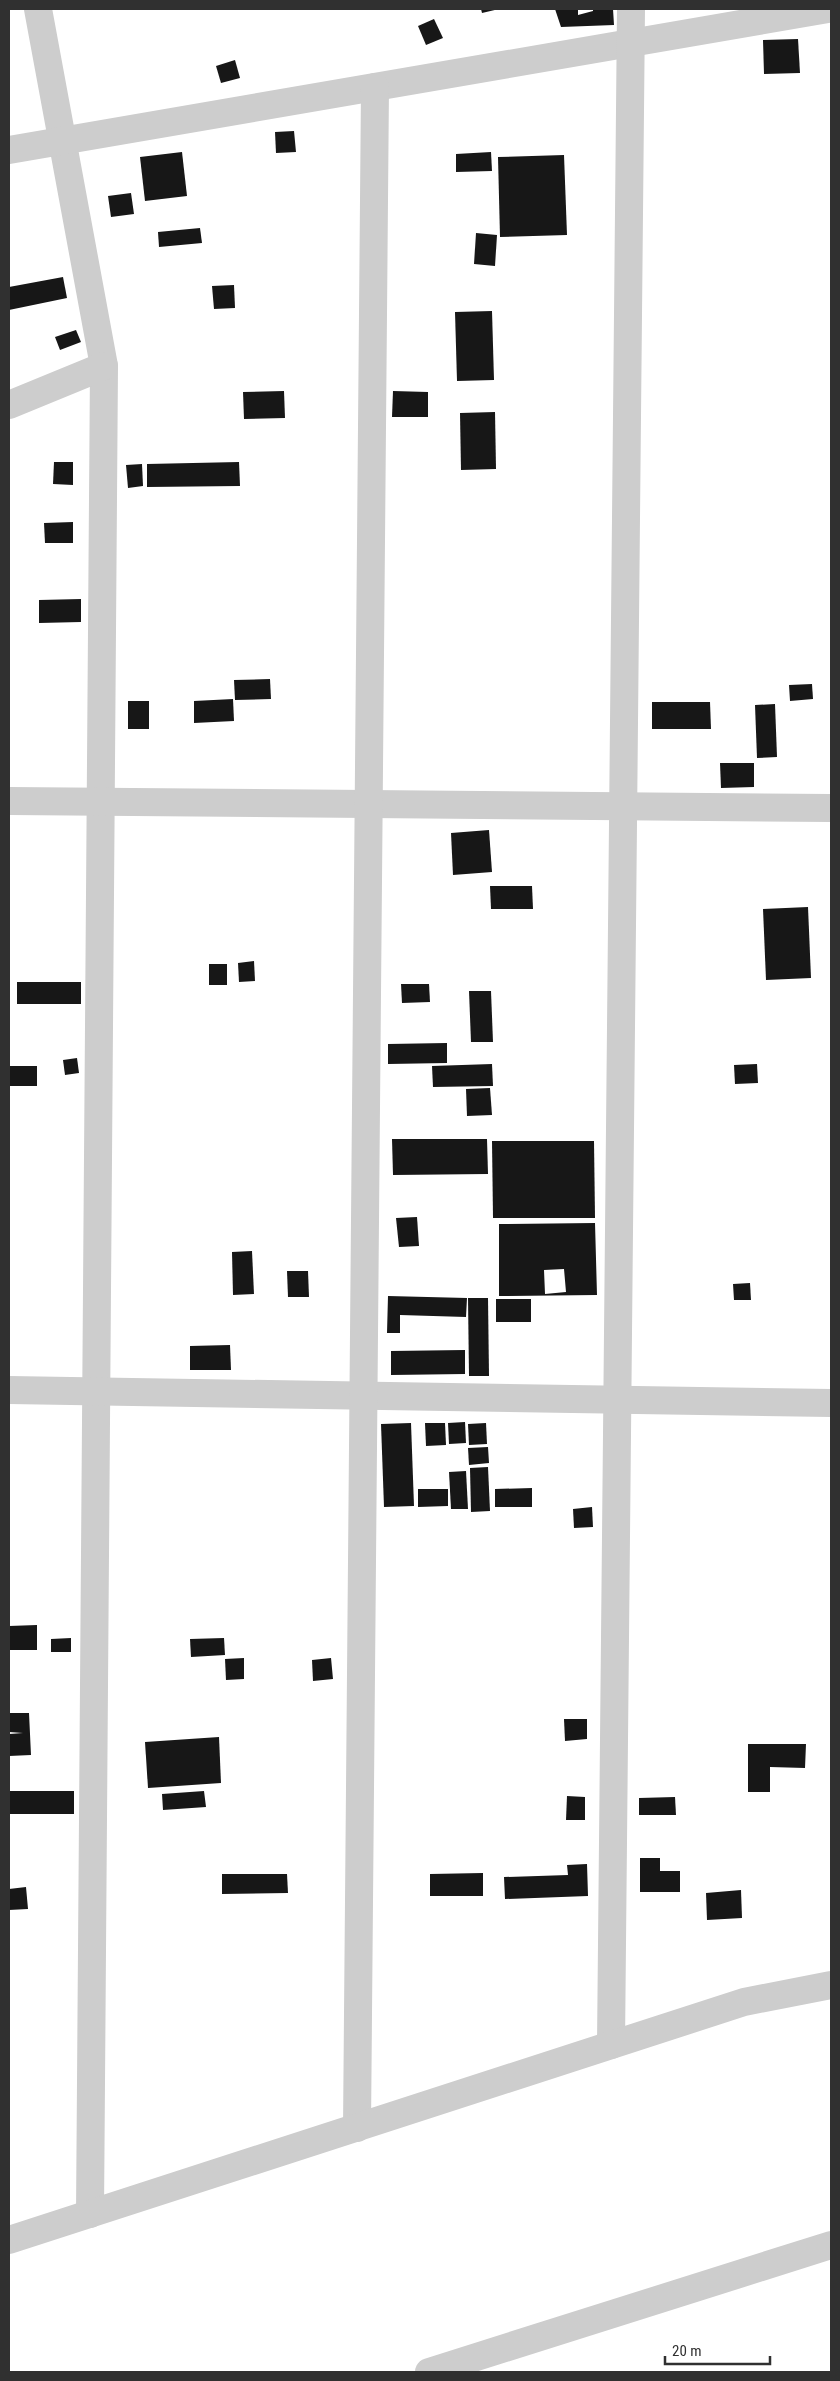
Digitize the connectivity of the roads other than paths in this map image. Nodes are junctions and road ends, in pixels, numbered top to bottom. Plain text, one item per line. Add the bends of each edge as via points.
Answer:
1 (38, 9) edge
2 (631, 9) edge
3 (828, 9) edge
4 (631, 43) junction
5 (375, 87) junction
6 (63, 141) junction
7 (9, 150) edge
8 (104, 366) junction
9 (9, 405) edge
10 (9, 801) edge
11 (101, 802) junction
12 (368, 804) junction
13 (624, 806) junction
14 (831, 808) edge
15 (9, 1390) edge
16 (96, 1391) junction
17 (363, 1396) junction
18 (618, 1400) junction
19 (831, 1403) edge
20 (831, 1985) edge
21 (612, 2045) junction
22 (357, 2128) junction
23 (90, 2214) junction
24 (9, 2240) edge
25 (831, 2245) edge
26 (429, 2372) edge

1 - 6 street
2 - 4 street
3 - 4 street
4 - 5 street
4 - 13 street
5 - 6 street
5 - 12 street
6 - 7 street
6 - 8 street
8 - 9 street
8 - 11 street
10 - 11 street
11 - 12 street
11 - 16 street
12 - 13 street
12 - 17 street
13 - 14 street
13 - 18 street
15 - 16 street
16 - 17 street
16 - 23 street
17 - 18 street
17 - 22 street
18 - 19 street
18 - 21 street
20 - 21 street via 744,2002
21 - 22 street
22 - 23 street
23 - 24 street
25 - 26 street

